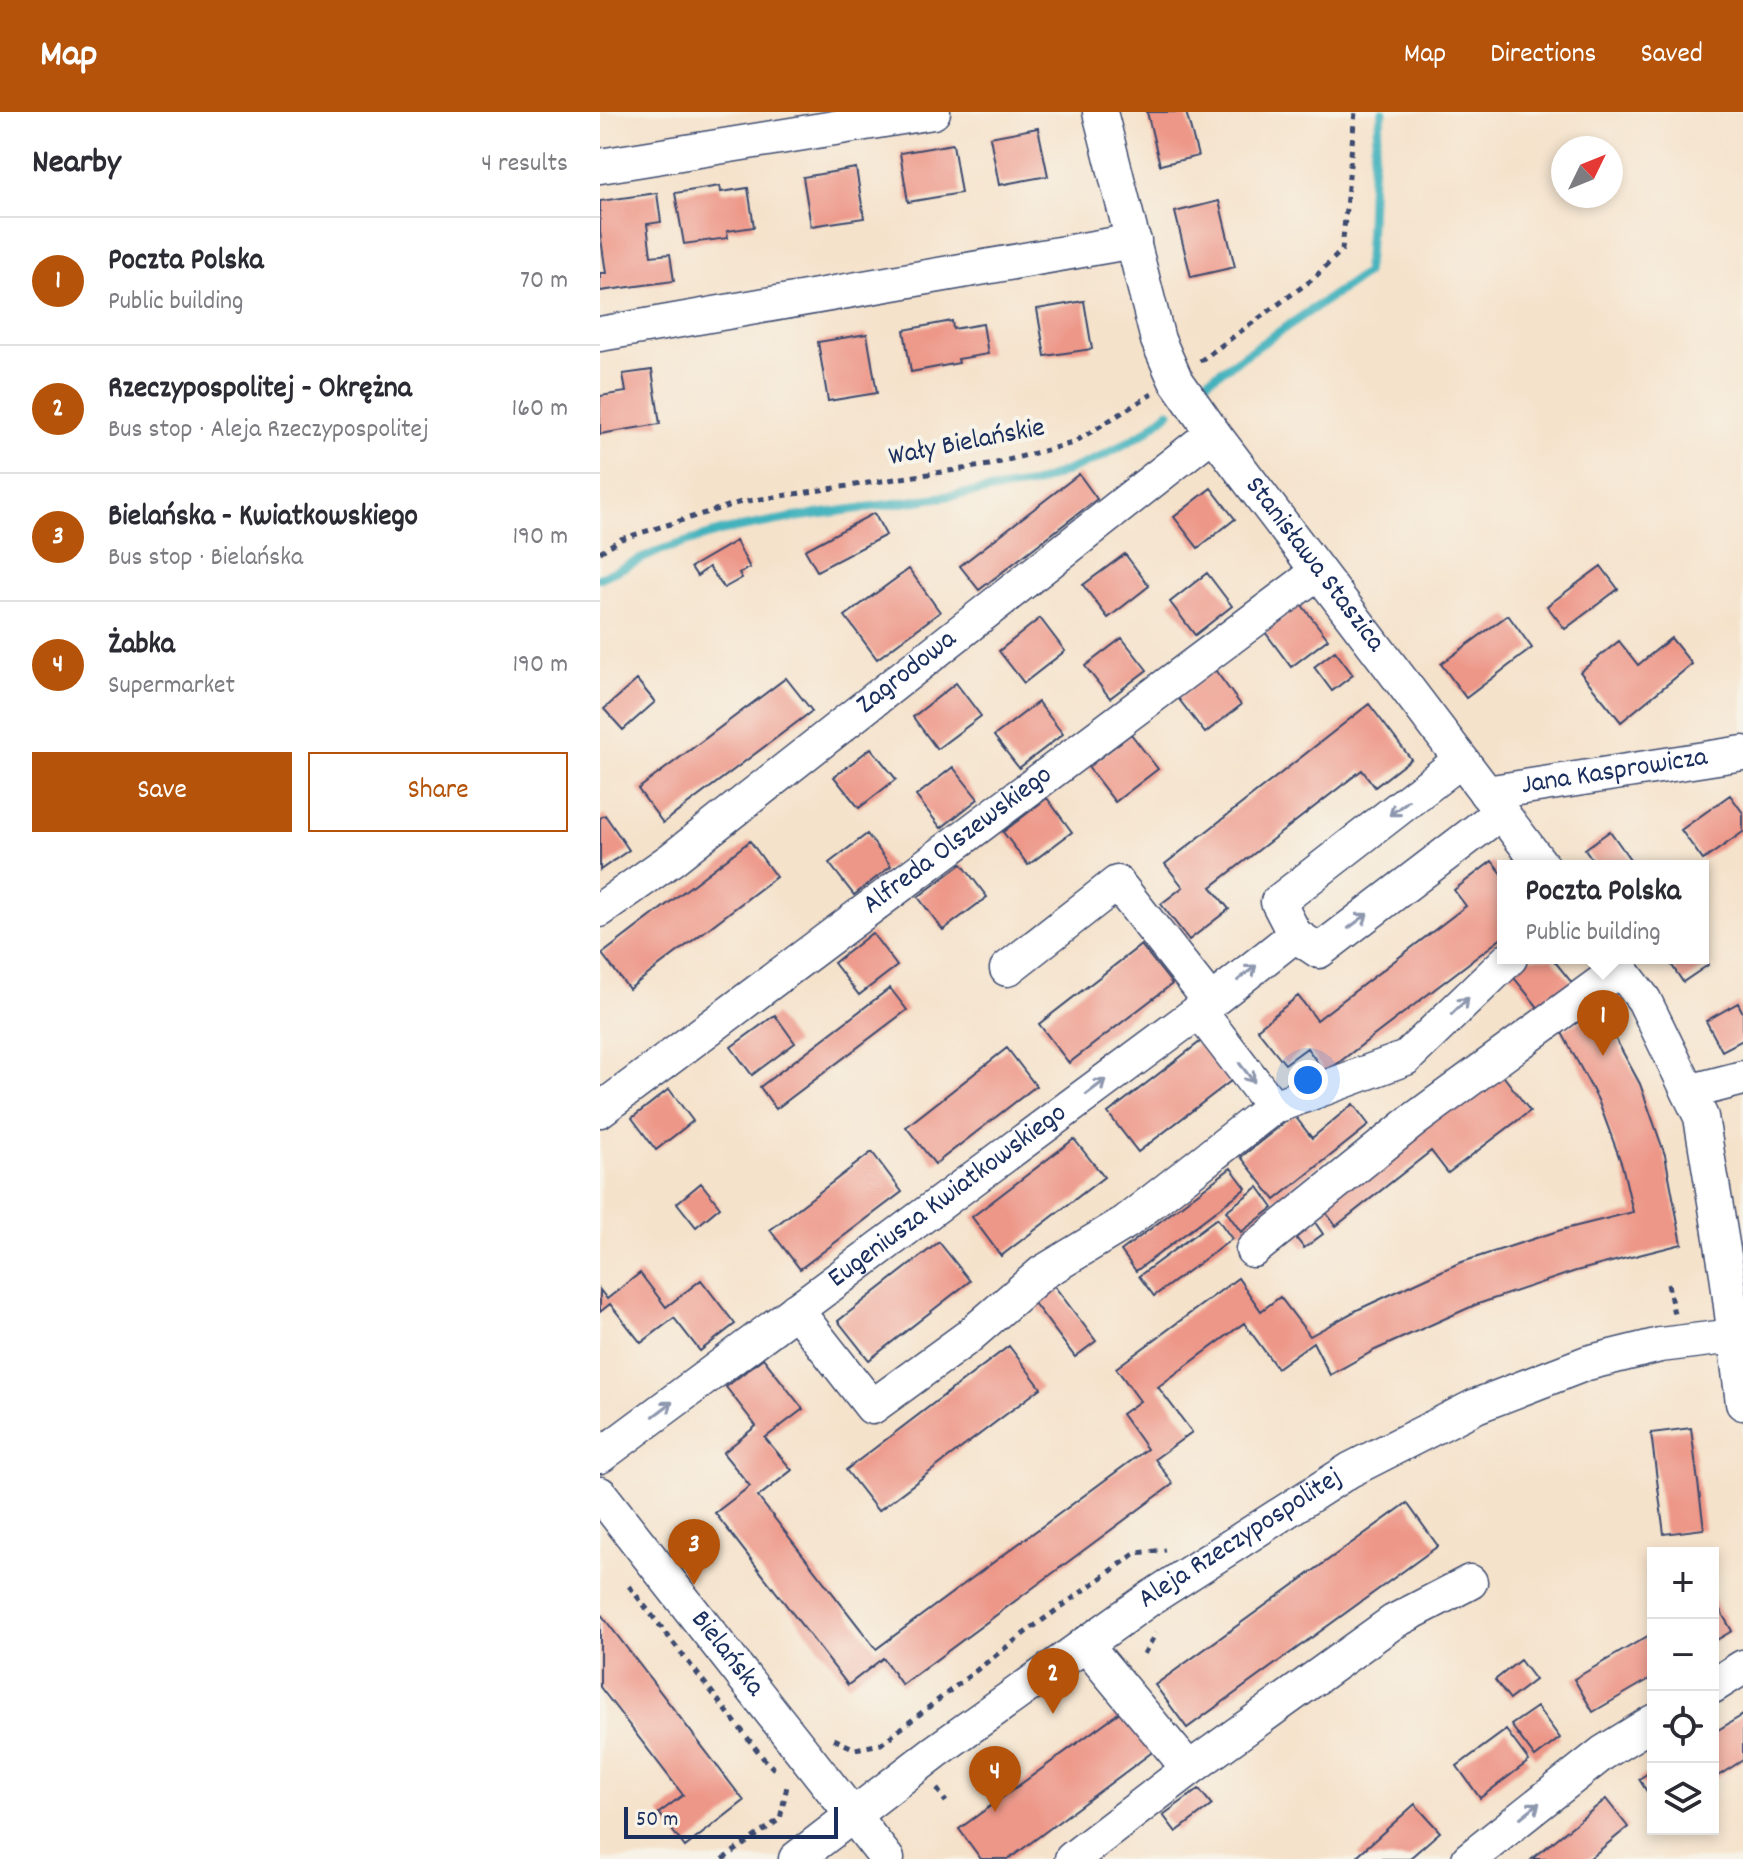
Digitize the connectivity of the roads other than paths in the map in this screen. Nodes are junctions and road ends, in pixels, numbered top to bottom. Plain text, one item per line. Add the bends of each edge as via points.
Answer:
1 (933, 112) edge
2 (1100, 112) edge
3 (600, 166) edge
4 (1134, 241) junction
5 (600, 334) edge
6 (1213, 433) junction
7 (1318, 572) junction
8 (1743, 753) edge
9 (1461, 760) junction
10 (1494, 803) junction
11 (1537, 860) edge
12 (600, 910) edge
13 (1295, 935) junction
14 (1504, 964) edge
15 (1616, 964) edge
16 (1007, 969) dead end
17 (1205, 1007) junction
18 (1743, 1078) edge
19 (1689, 1092) junction
20 (1273, 1107) junction
21 (600, 1110) edge
22 (1253, 1250) dead end
23 (796, 1310) junction
24 (1738, 1335) edge
25 (1743, 1403) edge
26 (600, 1456) edge
27 (600, 1494) edge
28 (1470, 1582) dead end
29 (1085, 1644) junction
30 (1743, 1667) edge
31 (1719, 1682) edge
32 (1647, 1726) edge
33 (1189, 1769) junction
34 (853, 1816) junction
35 (796, 1859) edge
36 (887, 1859) edge
37 (1072, 1859) edge
38 (1469, 1859) edge

1 - 3 street
2 - 4 street, Stanisława Staszica
4 - 5 street
4 - 6 street, Stanisława Staszica via 1158,340 1175,379
6 - 7 street, Stanisława Staszica
6 - 12 street, Zagrodowa
7 - 9 street, Stanisława Staszica
7 - 21 street, Alfreda Olszewskiego
8 - 10 street, Jana Kasprowicza
9 - 10 street, Stanisława Staszica
9 -> 13 street via 1278,902
10 - 11 street, Stanisława Staszica
13 -> 10 street via 1319,951
17 -> 13 street, Eugeniusza Kwiatkowskiego
20 -> 14 street via 1406,1058
15 - 19 street via 1644,1000
15 - 22 street
16 - 17 street via 1117,883
17 -> 20 street
23 -> 17 street, Eugeniusza Kwiatkowskiego
18 - 19 street
19 - 24 street via 1701,1117
20 - 23 street via 1126,1222 1042,1273 968,1337 872,1407
26 -> 23 street, Eugeniusza Kwiatkowskiego
24 - 25 street
24 - 29 street, Aleja Rzeczypospolitej via 1660,1345 1587,1363 1427,1429 1249,1533
27 - 34 street, Bielańska
28 - 33 street via 1393,1622
29 - 33 street
29 - 34 street, Aleja Rzeczypospolitej
30 - 31 street
38 -> 32 street via 1603,1753
33 - 37 street
34 - 35 street, Aleja Rzeczypospolitej
34 - 36 street, Bielańska

